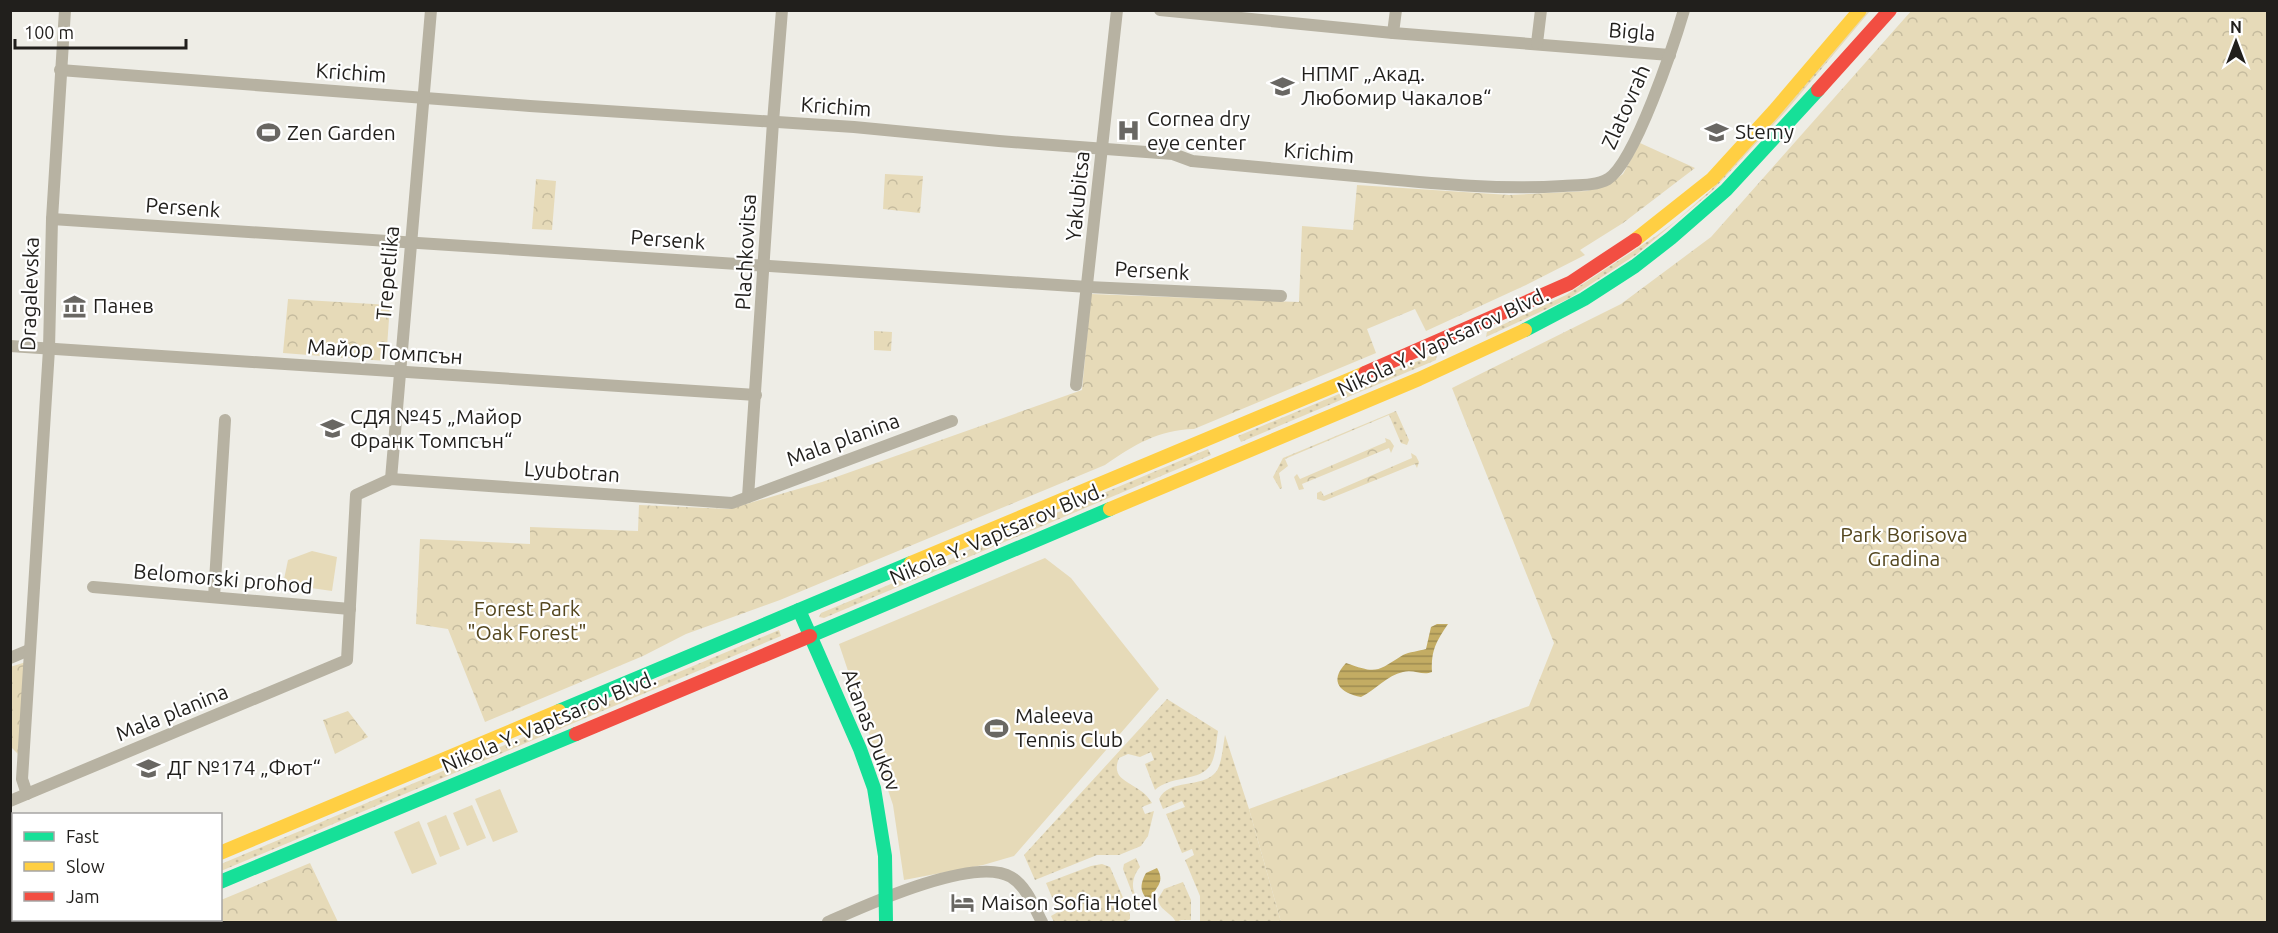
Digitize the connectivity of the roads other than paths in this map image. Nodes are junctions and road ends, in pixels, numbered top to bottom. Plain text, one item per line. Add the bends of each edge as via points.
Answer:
1 (65, 10) edge
2 (431, 10) edge
3 (782, 10) edge
4 (1117, 10) edge
5 (1160, 10) edge
6 (1396, 10) edge
7 (1541, 10) edge
8 (1684, 10) edge
9 (1842, 10) edge
10 (1860, 10) edge
11 (1890, 10) edge
12 (1393, 33) junction
13 (1537, 43) junction
14 (1670, 55) junction
15 (60, 70) junction
16 (422, 98) junction
17 (773, 122) junction
18 (1102, 149) junction
19 (1736, 154) junction
20 (1607, 180) joint
21 (52, 219) junction
22 (410, 242) junction
23 (765, 266) junction
24 (1088, 287) junction
25 (1281, 296) dead end
26 (10, 346) edge
27 (49, 349) junction
28 (399, 372) junction
29 (1076, 385) dead end
30 (756, 395) junction
31 (225, 420) dead end
32 (952, 421) dead end
33 (391, 478) junction
34 (748, 496) junction
35 (93, 587) dead end
36 (214, 597) junction
37 (350, 609) junction
38 (799, 610) junction
39 (810, 636) junction
40 (29, 650) junction
41 (10, 658) edge
42 (10, 766) edge
43 (22, 779) junction
44 (27, 794) junction
45 (10, 801) edge
46 (222, 852) edge
47 (222, 881) edge
48 (885, 901) junction
49 (828, 922) edge
50 (880, 922) edge
51 (886, 922) edge
52 (1042, 922) edge

1 - 15 street, Dragalevska
2 - 16 street, Trepetlika
3 - 17 street, Plachkovitsa
4 - 18 street, Yakubitsa
5 - 12 street, Bigla
6 - 12 street
7 - 13 street
8 - 14 street, Zlatovrah
9 - 19 main road via 1768,101
10 - 19 main road
11 - 39 main road, Nikola Y. Vaptsarov Blvd. via 1726,190 1671,238 1599,290 1543,322 1370,400
12 - 13 street, Bigla
13 - 14 street, Bigla
14 - 20 street, Zlatovrah via 1630,152
15 - 16 street, Krichim
15 - 21 street, Dragalevska
16 - 17 street, Krichim
16 - 22 street, Trepetlika
17 - 18 street, Krichim
17 - 23 street, Plachkovitsa
18 - 20 street, Krichim via 1465,186 1546,187
18 - 24 street, Yakubitsa
19 - 38 main road, Nikola Y. Vaptsarov Blvd. via 1712,179 1624,249 1552,292
21 - 22 street, Persenk
21 - 27 street, Dragalevska
22 - 23 street, Persenk
22 - 28 street, Trepetlika
23 - 24 street, Persenk
23 - 30 street, Plachkovitsa
24 - 25 street, Persenk
24 - 29 street, Yakubitsa
26 - 27 street, Майор Томпсън
27 - 28 street, Майор Томпсън
27 - 40 street, Dragalevska
28 - 30 street, Майор Томпсън
28 - 33 street, Trepetlika
30 - 34 street, Plachkovitsa
31 - 36 street
32 - 34 street, Mala planina
33 - 34 street, Lyubotran via 732,503
33 - 37 street via 356,495
35 - 36 street, Belomorski prohod
36 - 37 street, Belomorski prohod
37 - 44 street, Mala planina via 347,660
38 - 39 main road, Atanas Dukov
38 - 46 main road, Nikola Y. Vaptsarov Blvd.
39 - 47 main road, Nikola Y. Vaptsarov Blvd.
39 - 48 main road, Atanas Dukov via 874,788 885,856
40 - 41 street
40 - 43 street, Dragalevska
42 - 43 street
43 - 44 street, Dragalevska
44 - 45 street, Mala planina
48 - 49 street
48 - 50 main road, Atanas Dukov
48 - 51 main road, Atanas Dukov
48 - 52 street via 968,873 986,871 1004,874 1022,887

